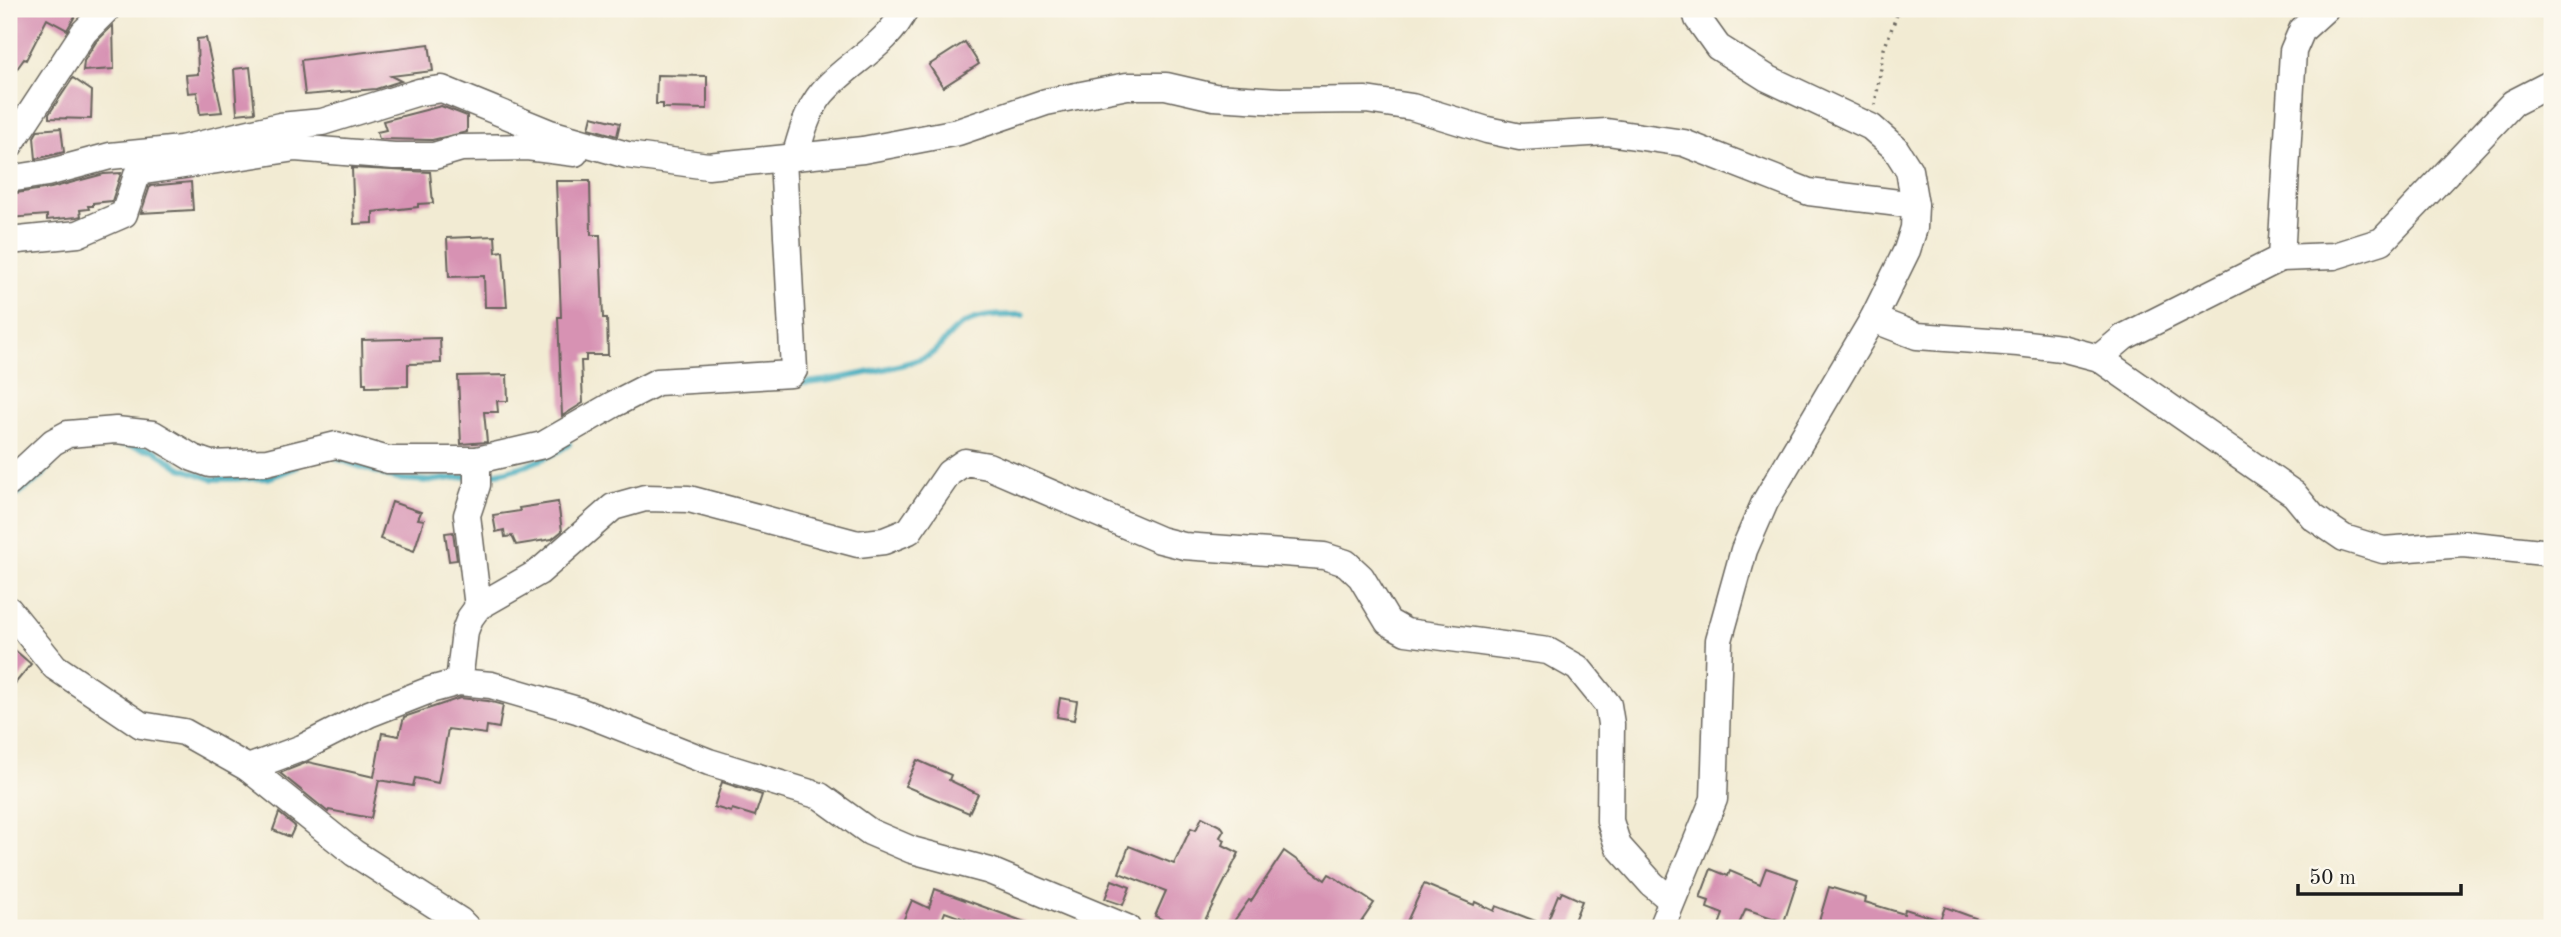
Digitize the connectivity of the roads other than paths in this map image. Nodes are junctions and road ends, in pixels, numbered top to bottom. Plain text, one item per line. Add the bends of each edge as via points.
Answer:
1 (107, 9) edge
2 (905, 9) edge
3 (1695, 9) edge
4 (2325, 9) edge
5 (2552, 83) edge
6 (9, 146) edge
7 (627, 155) junction
8 (789, 158) junction
9 (9, 178) edge
10 (1915, 205) junction
11 (9, 241) edge
12 (2281, 258) junction
13 (1873, 319) junction
14 (2099, 358) junction
15 (477, 471) junction
16 (9, 483) edge
17 (2552, 553) edge
18 (478, 607) junction
19 (9, 610) edge
20 (459, 682) junction
21 (248, 768) junction
22 (1671, 900) junction
23 (467, 928) edge
24 (1127, 928) edge
25 (1661, 928) edge

1 - 6 street via 84,32
2 - 8 street via 891,31 822,93
3 - 10 street via 1718,47 1767,78 1871,127 1895,148 1909,170
4 - 12 street via 2302,30 2293,51
5 - 12 street via 2513,103 2382,241 2334,256
7 - 8 street via 708,166
7 - 9 street via 550,134 442,89 322,122 280,126 181,149 110,156
7 - 11 street via 527,147 394,156 295,148 138,172 124,214 78,234
8 - 10 street via 958,132 1046,102 1127,86 1166,86 1214,96 1280,101 1366,100 1412,107 1520,137 1607,132 1684,143 1809,192
8 - 15 street via 791,374 657,383 543,445
10 - 13 street via 1908,250
12 - 14 street via 2124,337
13 - 14 street via 1917,336 2061,348
13 - 22 street via 1765,502 1744,550 1718,640 1714,799
14 - 17 street via 2294,494 2313,517 2344,538 2383,550 2464,544
15 - 16 street via 388,460 336,445 267,463 210,464 153,434 116,430 68,434
15 - 18 street via 467,514
18 - 20 street via 465,631
18 - 22 street via 540,572 614,508 645,498 689,499 858,544 884,541 909,531 950,473 965,462 988,466 1160,540 1184,546 1324,556 1346,563 1361,577 1388,622 1406,632 1548,651 1578,668 1608,705 1610,821 1618,846
19 - 21 street via 55,667 141,725 184,732
20 - 21 street via 369,714 302,748
20 - 24 street via 491,685 577,710 709,762 820,796 870,832 901,846 990,871
21 - 23 street via 354,853
22 - 25 street

